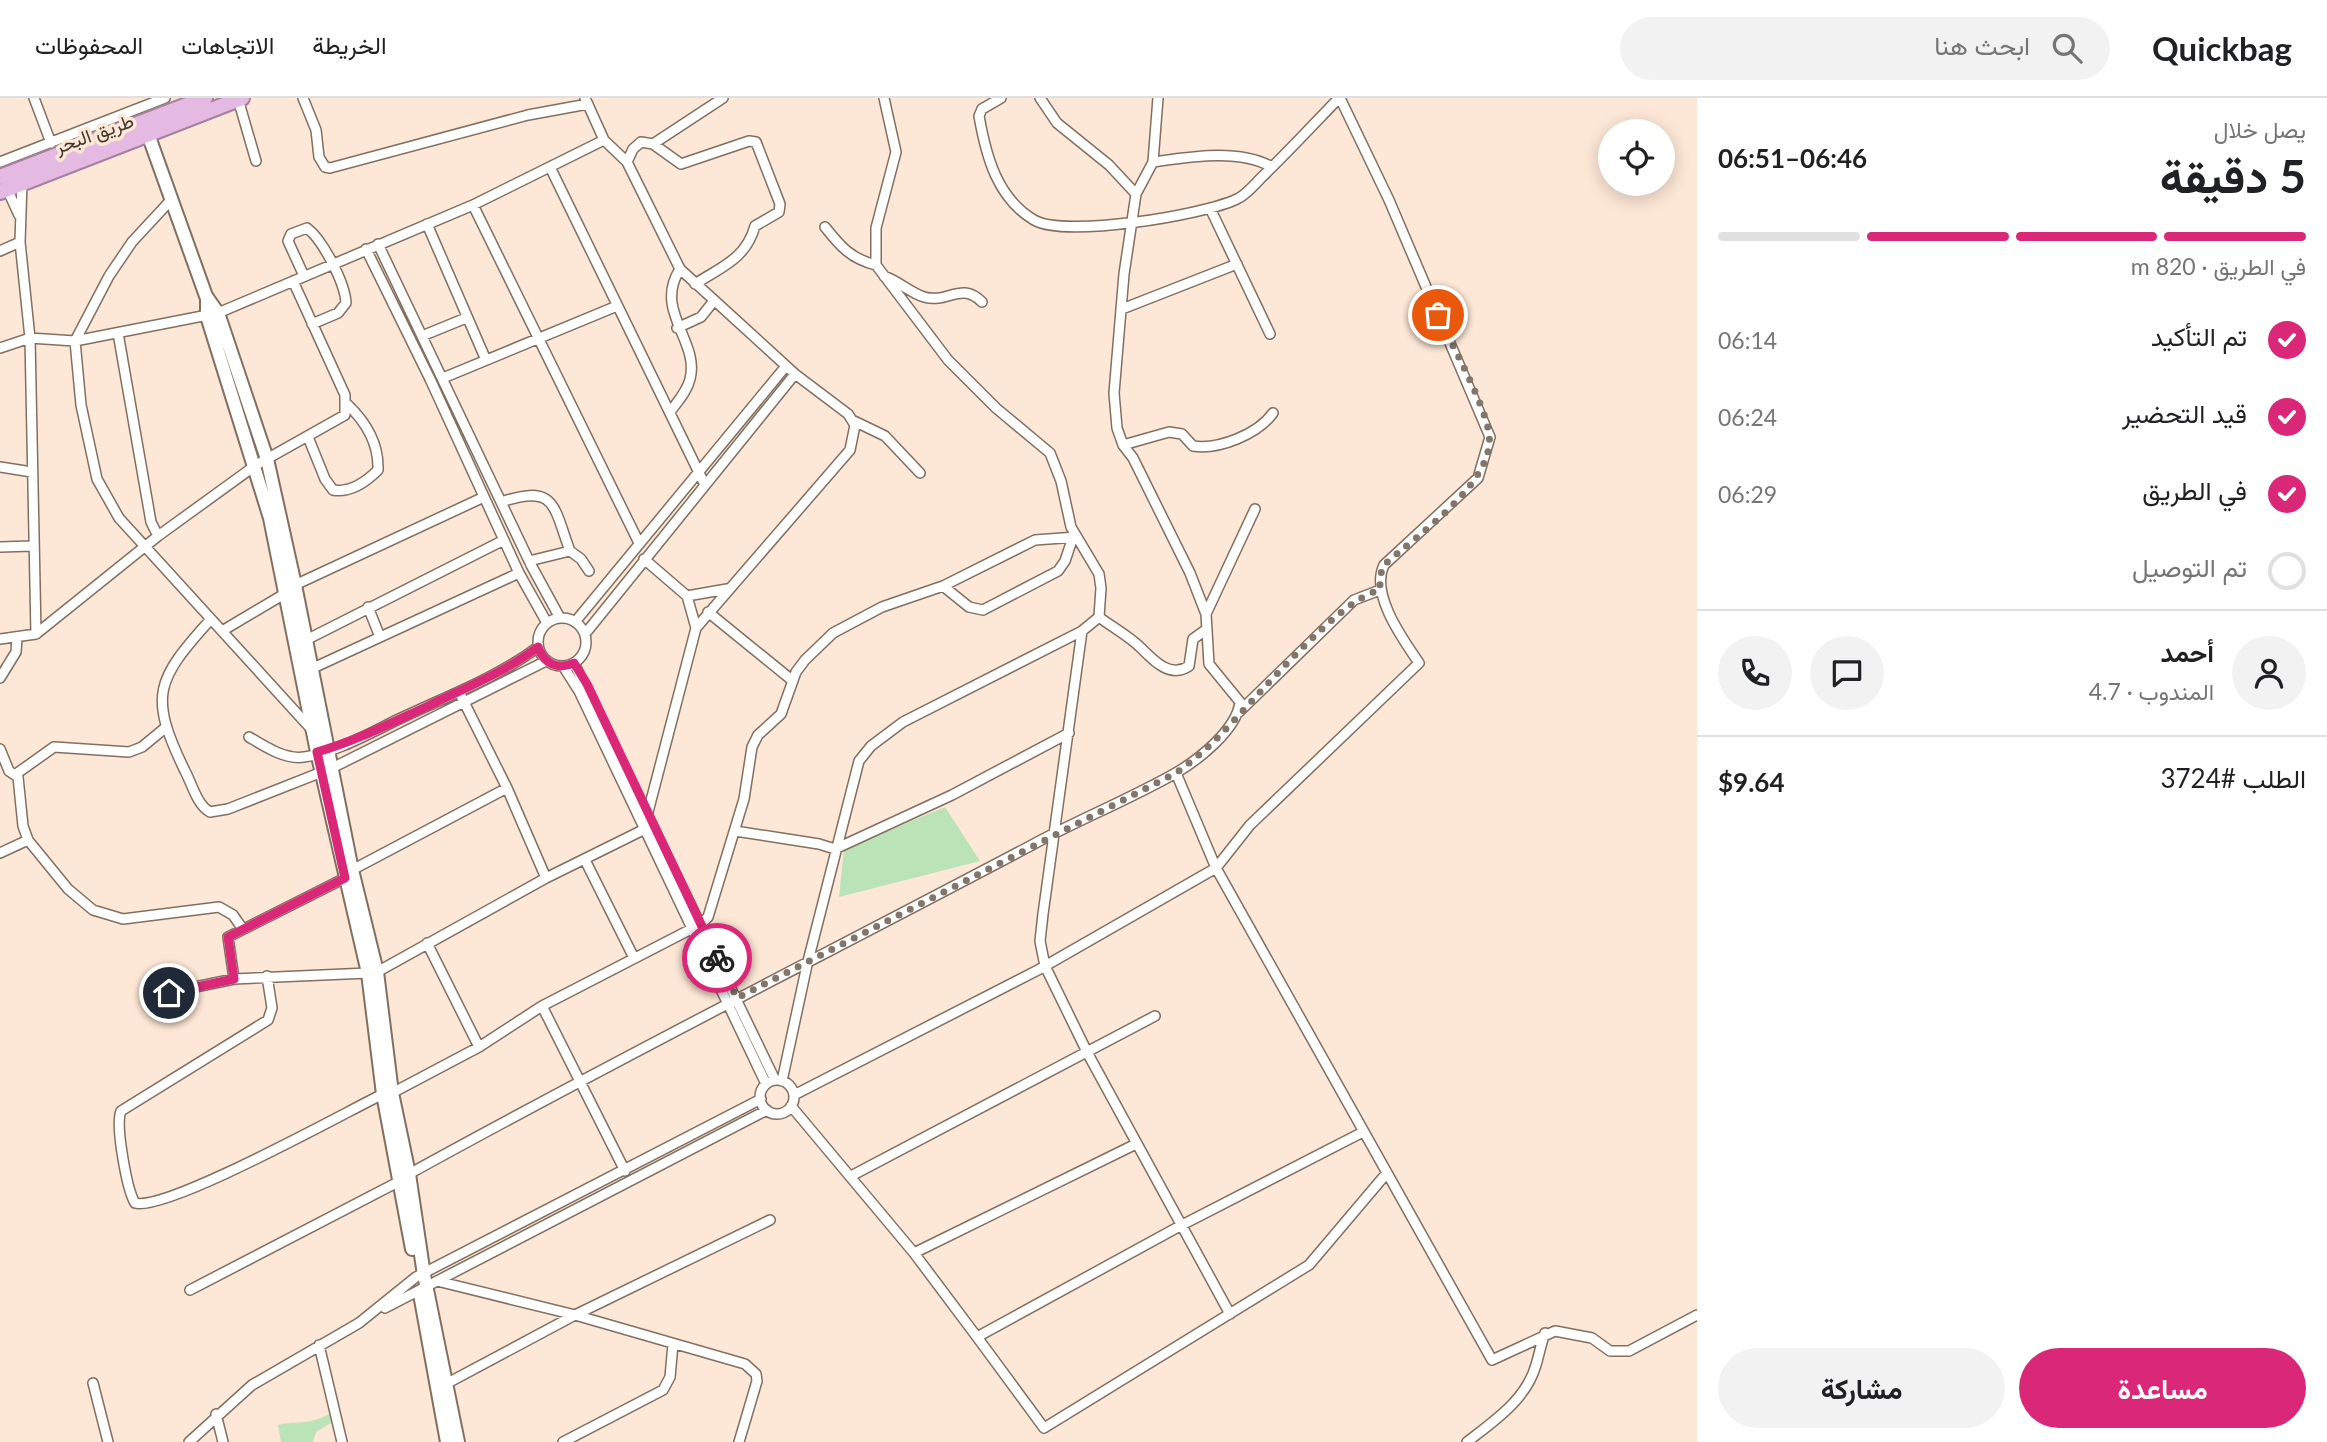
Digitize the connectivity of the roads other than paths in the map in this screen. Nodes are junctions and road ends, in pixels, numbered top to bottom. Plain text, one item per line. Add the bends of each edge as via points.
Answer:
1 (34, 98) edge
2 (165, 98) edge
3 (205, 98) edge
4 (303, 98) edge
5 (705, 98) edge
6 (723, 98) edge
7 (884, 98) edge
8 (1001, 98) edge
9 (1040, 98) edge
10 (1158, 98) edge
11 (1339, 98) edge
12 (240, 99) edge
13 (189, 101) edge
14 (587, 101) edge
15 (157, 109) junction
16 (705, 109) junction
17 (148, 134) junction
18 (604, 140) junction
19 (51, 143) junction
20 (653, 144) junction
21 (257, 161) dead end
22 (0, 162) edge
23 (627, 162) junction
24 (1153, 162) junction
25 (550, 167) junction
26 (1272, 167) junction
27 (22, 182) junction
28 (2, 186) edge
29 (1136, 194) junction
30 (170, 201) junction
31 (473, 205) junction
32 (1210, 208) junction
33 (20, 216) junction
34 (427, 224) junction
35 (1132, 224) junction
36 (825, 227) dead end
37 (20, 242) junction
38 (378, 244) junction
39 (366, 249) junction
40 (0, 251) edge
41 (331, 264) junction
42 (1237, 264) junction
43 (876, 265) junction
44 (680, 269) junction
45 (883, 275) junction
46 (304, 276) junction
47 (293, 281) junction
48 (695, 284) junction
49 (713, 302) junction
50 (982, 302) dead end
51 (617, 306) junction
52 (1122, 309) junction
53 (213, 314) junction
54 (466, 318) junction
55 (312, 324) junction
56 (677, 328) junction
57 (118, 333) junction
58 (1270, 334) dead end
59 (422, 337) junction
60 (30, 338) junction
61 (538, 339) junction
62 (75, 341) junction
63 (0, 348) edge
64 (486, 360) junction
65 (786, 366) junction
66 (795, 374) junction
67 (443, 379) junction
68 (347, 404) junction
69 (670, 412) junction
70 (1273, 413) dead end
71 (854, 421) junction
72 (309, 437) junction
73 (1122, 445) junction
74 (261, 462) junction
75 (0, 467) edge
76 (32, 472) junction
77 (698, 472) junction
78 (920, 473) dead end
79 (704, 483) junction
80 (484, 498) junction
81 (501, 502) junction
82 (1255, 509) dead end
83 (158, 536) junction
84 (1074, 537) junction
85 (504, 540) junction
86 (639, 543) junction
87 (32, 546) junction
88 (0, 547) edge
89 (145, 548) junction
90 (570, 551) junction
91 (644, 559) junction
92 (529, 561) junction
93 (589, 571) dead end
94 (519, 573) junction
95 (943, 586) junction
96 (291, 589) junction
97 (727, 589) junction
98 (1380, 590) junction
99 (546, 593) junction
100 (687, 596) junction
101 (533, 598) junction
102 (368, 607) junction
103 (708, 612) junction
104 (1206, 614) junction
105 (1099, 617) junction
106 (560, 618) junction
107 (211, 619) junction
108 (575, 622) junction
109 (547, 623) junction
110 (696, 628) junction
111 (1208, 629) junction
112 (222, 631) junction
113 (1082, 631) junction
114 (36, 634) junction
115 (584, 634) junction
116 (380, 637) junction
117 (17, 638) junction
118 (0, 639) edge
119 (306, 640) junction
120 (538, 647) junction
121 (546, 661) junction
122 (574, 663) junction
123 (563, 666) junction
124 (311, 669) junction
125 (0, 678) edge
126 (793, 681) junction
127 (459, 691) junction
128 (463, 702) junction
129 (1239, 712) junction
130 (165, 728) junction
131 (314, 733) junction
132 (1069, 733) junction
133 (249, 737) dead end
134 (0, 749) edge
135 (323, 751) junction
136 (327, 770) junction
137 (12, 773) junction
138 (1176, 773) junction
139 (0, 776) edge
140 (508, 788) junction
141 (648, 812) junction
142 (643, 830) junction
143 (735, 831) junction
144 (1056, 832) junction
145 (28, 840) junction
146 (835, 849) junction
147 (0, 853) edge
148 (585, 860) junction
149 (1216, 868) junction
150 (349, 874) junction
151 (546, 878) junction
152 (696, 926) junction
153 (242, 928) junction
154 (427, 943) junction
155 (634, 958) junction
156 (807, 965) junction
157 (1045, 967) junction
158 (372, 973) junction
159 (267, 976) junction
160 (234, 979) junction
161 (147, 997) dead end
162 (737, 998) junction
163 (726, 1003) junction
164 (542, 1006) junction
165 (1155, 1016) dead end
166 (479, 1047) junction
167 (1088, 1054) junction
168 (581, 1079) junction
169 (774, 1082) junction
170 (388, 1093) junction
171 (794, 1095) junction
172 (761, 1100) junction
173 (791, 1106) junction
174 (767, 1110) junction
175 (695, 1132) junction
176 (1363, 1132) junction
177 (700, 1142) junction
178 (1136, 1144) junction
179 (624, 1168) junction
180 (1387, 1174) junction
181 (852, 1176) junction
182 (405, 1177) junction
183 (629, 1180) junction
184 (770, 1220) dead end
185 (1180, 1226) junction
186 (914, 1253) junction
187 (425, 1282) junction
188 (190, 1290) dead end
189 (1230, 1314) junction
190 (575, 1315) junction
191 (1697, 1315) edge
192 (1545, 1334) junction
193 (977, 1337) junction
194 (673, 1344) junction
195 (319, 1345) junction
196 (93, 1383) dead end
197 (441, 1386) junction
198 (216, 1414) junction
199 (108, 1442) edge
200 (189, 1442) edge
201 (223, 1442) edge
202 (342, 1442) edge
203 (447, 1442) edge
204 (458, 1442) edge
205 (563, 1442) edge
206 (739, 1442) edge
207 (1467, 1442) edge

1 - 19 street
2 - 15 street
3 - 13 highway, طريق البحر
4 - 14 street via 316,130 318,157 330,168
5 - 16 street
6 - 16 street
7 - 43 street via 895,152 876,228
8 - 35 street via 982,109 979,116 993,175 1016,206 1043,224
9 - 29 street via 1057,123 1109,165
10 - 24 street
11 - 26 street
11 - 98 street via 1389,200 1490,438 1478,478 1384,565
12 - 17 highway, طريق البحر
12 - 21 street
13 - 15 highway, طريق البحر
14 - 18 street
15 - 19 street
15 - 28 highway, طريق البحر
16 - 20 street
17 - 27 highway, طريق البحر
17 - 30 main road
18 - 23 street
18 - 25 street
19 - 22 street
20 - 23 street via 638,144
20 - 48 street via 681,164 756,142 777,194 779,212 755,226 743,253
23 - 44 street
24 - 26 street via 1239,157
24 - 29 street
25 - 31 street
25 - 51 street
26 - 32 street via 1240,198
27 - 28 highway, طريق البحر
27 - 33 street
28 - 33 street
29 - 35 street
30 - 53 main road
30 - 62 street via 132,242
31 - 34 street
31 - 61 street
32 - 35 street
32 - 42 street
33 - 37 street
34 - 38 street
34 - 54 street
35 - 52 street
36 - 43 street via 845,252
37 - 40 street
37 - 60 street
38 - 39 street
38 - 59 street
39 - 41 street
39 - 80 street
41 - 46 street
41 - 46 street via 316,236 299,228 288,242
41 - 55 street via 346,303 338,313
42 - 52 street
42 - 58 street
43 - 45 street
44 - 48 street
44 - 56 street via 671,285
45 - 50 street via 924,297 970,292
45 - 84 street via 947,360 1050,453
46 - 47 street
47 - 53 street
47 - 55 street
48 - 49 street
49 - 56 street via 701,317
49 - 65 street
51 - 61 street
51 - 69 street
52 - 73 street via 1114,393
53 - 57 street
53 - 74 main road
54 - 59 street
54 - 64 street
55 - 68 street
56 - 69 street via 688,351 691,377
57 - 62 street
57 - 83 street via 151,522
59 - 67 street
60 - 62 street
60 - 63 street
60 - 76 street
61 - 64 street
61 - 86 street
62 - 89 street via 81,405 97,479 119,518
64 - 67 street
65 - 66 street
65 - 77 street
66 - 71 street
66 - 79 street
67 - 81 street
68 - 72 street via 345,415
68 - 72 street via 369,430 378,461 378,470 371,477 346,490 333,490
69 - 77 street
70 - 73 street via 1254,432 1207,446 1193,446 1182,434 1169,432
71 - 78 street via 885,436
71 - 97 street via 850,450
72 - 74 street
73 - 104 street via 1133,458
74 - 83 street
74 - 96 main road
75 - 76 street
76 - 87 street
77 - 79 street
77 - 86 street
79 - 91 street
80 - 85 street
80 - 96 street
81 - 90 street via 532,493 544,498 557,516
81 - 92 street
82 - 104 street
83 - 89 street
84 - 95 street via 1035,540
84 - 95 street via 1058,571 990,609 969,607
84 - 105 street via 1098,574
85 - 94 street
85 - 102 street
86 - 108 street
87 - 88 street
87 - 114 street
89 - 107 street
89 - 114 street
90 - 92 street
90 - 93 street
91 - 100 street
91 - 115 street
92 - 99 street
94 - 101 street
94 - 116 street
95 - 126 street via 882,607 833,633 799,666
96 - 112 street
96 - 119 main road
96 - 131 main road
97 - 100 street
97 - 103 street
98 - 129 street via 1354,600
98 - 149 street via 1419,663 1250,825
99 - 101 street
99 - 106 street
100 - 110 street
101 - 109 street
102 - 116 street
102 - 119 street
103 - 110 street
103 - 126 street
104 - 111 street
105 - 111 street via 1160,667 1175,670 1189,666 1193,639
105 - 113 street
106 - 108 street
106 - 109 street
107 - 112 street
107 - 130 street via 166,676
108 - 115 street
109 - 120 street via 539,634
110 - 141 street
111 - 129 street via 1209,664 1240,702
112 - 131 street
113 - 132 street
113 - 146 street via 903,722 871,747 854,772
114 - 117 street
115 - 122 street via 584,650
116 - 124 street
117 - 118 street
117 - 125 street via 16,652
119 - 124 main road
120 - 121 street
120 - 127 street
121 - 123 street
121 - 128 street
122 - 123 street
122 - 141 street
123 - 142 street
124 - 135 main road
126 - 143 street via 781,714 752,747
127 - 128 street
127 - 135 street
128 - 136 street
128 - 140 street
129 - 138 street via 1209,747
130 - 136 street via 200,802 210,811 228,809
130 - 137 street via 138,750 54,747
131 - 135 main road
132 - 144 street
132 - 146 street via 930,806
133 - 135 street via 287,755 306,757
134 - 137 street
135 - 136 main road
136 - 150 main road
137 - 139 street
137 - 145 street
138 - 144 street
138 - 149 street
140 - 150 street
140 - 151 street
141 - 152 street
142 - 148 street
142 - 152 street
143 - 146 street
143 - 152 street via 712,909
144 - 156 street
144 - 157 street via 1042,928
145 - 147 street
145 - 153 street via 80,900 107,916 141,918 211,906 226,910
146 - 156 street
148 - 151 street
148 - 155 street
149 - 157 street
149 - 176 street
150 - 153 street
150 - 158 main road
151 - 154 street
152 - 155 street
152 - 162 street
152 - 163 street
153 - 160 street via 228,937
154 - 158 street
154 - 166 street
155 - 164 street
156 - 162 street
156 - 169 street
157 - 167 street
157 - 171 street
158 - 159 street
158 - 170 main road
159 - 160 street
159 - 170 street via 272,1008 268,1020 121,1111 119,1125 135,1203 150,1204 186,1191
160 - 161 street
162 - 163 street
162 - 169 street
163 - 168 street
163 - 169 street
164 - 166 street
164 - 168 street
165 - 167 street
166 - 170 street
167 - 178 street
167 - 181 street
168 - 179 street
168 - 182 street
169 - 171 street
169 - 172 street
170 - 182 main road
171 - 173 street
172 - 174 street
172 - 175 street
173 - 174 street via 777,1113
173 - 181 street
174 - 177 street
175 - 177 street
175 - 179 street
176 - 180 street
176 - 185 street
177 - 183 street
178 - 185 street
178 - 186 street
179 - 183 street
179 - 187 street
180 - 189 street via 1309,1265
180 - 192 street via 1492,1360
181 - 186 street
182 - 187 main road
182 - 188 street
183 - 187 street
184 - 190 street
185 - 189 street
185 - 193 street
186 - 193 street
187 - 190 street
187 - 195 street
187 - 197 main road
189 - 193 street via 1044,1428
190 - 194 street
190 - 197 street
191 - 192 street via 1620,1353 1575,1333
192 - 207 street via 1525,1389
194 - 205 street via 670,1377 663,1390
194 - 206 street via 745,1364 756,1374
195 - 198 street via 265,1376
195 - 202 street
196 - 199 street
197 - 203 main road
197 - 204 main road
198 - 200 street
198 - 201 street

